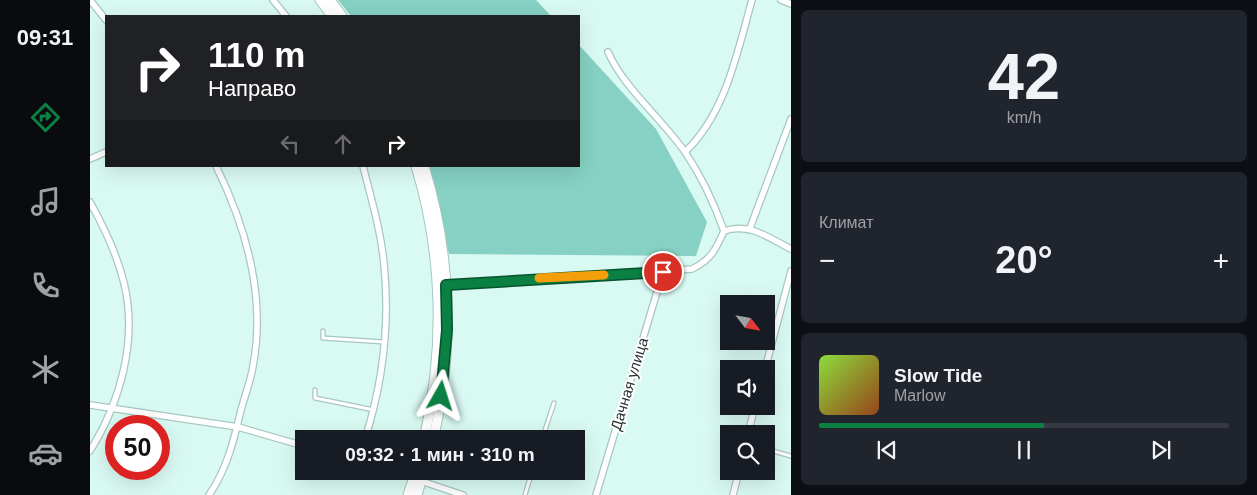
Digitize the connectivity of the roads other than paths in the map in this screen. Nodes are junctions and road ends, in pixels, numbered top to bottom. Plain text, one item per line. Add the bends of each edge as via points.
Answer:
1 (90, 0) edge
2 (273, 0) edge
3 (320, 0) edge
4 (330, 0) edge
5 (752, 0) edge
6 (781, 0) edge
7 (791, 4) edge
8 (285, 15) edge
9 (331, 15) edge
10 (341, 15) edge
11 (105, 19) edge
12 (608, 52) dead end
13 (791, 119) edge
14 (105, 152) edge
15 (685, 152) junction
16 (90, 159) edge
17 (216, 167) edge
18 (363, 167) edge
19 (416, 167) edge
20 (424, 167) edge
21 (90, 202) edge
22 (750, 228) junction
23 (724, 231) junction
24 (791, 249) edge
25 (791, 271) edge
26 (663, 272) junction
27 (442, 285) junction
28 (323, 331) dead end
29 (385, 342) junction
30 (767, 360) edge
31 (316, 390) dead end
32 (554, 403) dead end
33 (90, 405) edge
34 (112, 408) junction
35 (374, 410) junction
36 (238, 427) junction
37 (368, 430) edge
38 (426, 430) edge
39 (435, 430) edge
40 (545, 430) edge
41 (295, 443) edge
42 (90, 451) edge
43 (775, 452) edge
44 (791, 456) edge
45 (416, 480) edge
46 (418, 480) edge
47 (430, 480) edge
48 (529, 480) edge
49 (737, 480) edge
50 (210, 495) edge
51 (408, 495) edge
52 (417, 495) edge
53 (463, 495) edge
54 (525, 495) edge
55 (596, 495) edge
56 (733, 495) edge

1 - 11 street
2 - 8 street
3 - 9 main road
4 - 10 main road
5 - 15 street via 718,110
6 - 7 street
12 - 15 street
13 - 22 street
14 - 16 street
15 - 23 street via 718,210
17 - 36 street via 243,231 256,292 254,365
18 - 29 street via 384,263
19 - 27 main road
20 - 27 main road via 436,215
21 - 34 street via 114,250 127,299 127,355
22 - 23 street
22 - 24 street
23 - 26 street via 707,261 692,269
25 - 30 street
26 - 27 street
26 - 55 street, Дачная улица
27 - 38 main road via 437,369
27 - 39 main road via 446,354
28 - 29 lane via 324,338
29 - 35 street
31 - 35 lane via 315,398
32 - 40 lane
33 - 34 street
34 - 36 street
34 - 42 street
35 - 37 street
36 - 41 street
36 - 50 street via 228,458
43 - 44 lane
45 - 51 main road
46 - 52 main road
47 - 53 street
48 - 54 lane
49 - 56 street

